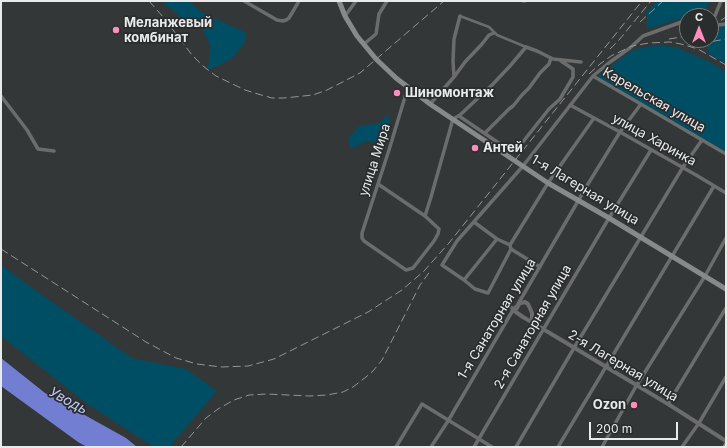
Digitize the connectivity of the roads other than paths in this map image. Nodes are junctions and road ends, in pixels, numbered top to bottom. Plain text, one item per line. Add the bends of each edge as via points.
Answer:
1 (244, 1) edge
2 (299, 1) edge
3 (339, 1) edge
4 (356, 1) edge
5 (387, 1) edge
6 (346, 16) junction
7 (460, 16) joint
8 (679, 23) edge
9 (494, 33) junction
10 (364, 44) junction
11 (526, 47) junction
12 (551, 58) junction
13 (560, 60) junction
14 (580, 62) dead end
15 (593, 76) junction
16 (454, 77) junction
17 (408, 87) junction
18 (1, 96) edge
19 (430, 104) junction
20 (641, 104) junction
21 (570, 105) junction
22 (456, 118) junction
23 (594, 118) junction
24 (620, 132) junction
25 (485, 134) junction
26 (702, 140) junction
27 (651, 150) junction
28 (54, 151) dead end
29 (726, 154) edge
30 (523, 166) junction
31 (683, 168) junction
32 (548, 183) junction
33 (378, 184) junction
34 (714, 186) junction
35 (726, 193) edge
36 (579, 201) junction
37 (425, 216) junction
38 (609, 218) junction
39 (474, 222) junction
40 (641, 237) junction
41 (726, 238) edge
42 (497, 240) junction
43 (511, 247) junction
44 (672, 256) junction
45 (540, 267) junction
46 (705, 276) junction
47 (464, 280) junction
48 (726, 289) edge
49 (517, 306) junction
50 (512, 308) junction
51 (726, 308) edge
52 (519, 314) junction
53 (534, 324) junction
54 (543, 330) junction
55 (574, 348) junction
56 (606, 367) junction
57 (726, 377) edge
58 (637, 386) junction
59 (668, 404) junction
60 (448, 421) junction
61 (698, 423) junction
62 (479, 439) junction
63 (726, 441) edge
64 (396, 447) edge
65 (431, 447) edge
66 (474, 447) edge
67 (492, 447) edge
68 (516, 447) edge
69 (558, 447) edge
70 (602, 447) edge
71 (682, 447) edge

1 - 2 street via 283,21
3 - 6 main road, 1-я Лагерная улица
4 - 6 street
5 - 10 street via 378,14 376,34
6 - 10 main road, 1-я Лагерная улица
7 - 9 street via 489,27
7 - 16 street via 454,39
8 - 15 street via 643,36
9 - 11 street
9 - 16 street via 489,35
10 - 17 main road, 1-я Лагерная улица
11 - 12 street
11 - 22 street via 493,84
12 - 13 street
12 - 25 street via 529,88
13 - 14 street
13 - 25 street via 573,69 573,77 560,99 518,148 509,150
15 - 20 street, Карельская улица
15 - 21 street
16 - 19 street
17 - 19 main road, 1-я Лагерная улица
17 - 33 street, улица Мира
18 - 28 street via 38,149
19 - 22 main road, 1-я Лагерная улица
20 - 24 street, 1-я Санаторная улица
20 - 26 street, Карельская улица
21 - 23 street, улица Харинка
21 - 30 street
22 - 25 street
22 - 30 main road, 1-я Лагерная улица
22 - 37 street
23 - 24 street, улица Харинка
23 - 32 street
24 - 27 street, улица Харинка
24 - 36 street, 1-я Санаторная улица
26 - 29 street, Карельская улица
26 - 31 street
27 - 31 street, улица Харинка
27 - 38 street, 2-я Санаторная улица
30 - 32 main road, 1-я Лагерная улица
30 - 39 street
31 - 34 street, улица Харинка
31 - 40 street
32 - 36 main road, 1-я Лагерная улица
32 - 43 street
33 - 37 street
33 - 37 street, улица Мира via 362,238 406,270 413,268 438,234 439,229
34 - 35 street, улица Харинка
34 - 44 street
36 - 38 main road, 1-я Лагерная улица
36 - 45 street, 1-я Санаторная улица
38 - 40 main road, 1-я Лагерная улица
38 - 54 street, 2-я Санаторная улица
39 - 42 street
39 - 47 street via 442,266
40 - 44 main road, 1-я Лагерная улица
40 - 55 street
41 - 46 street
42 - 43 street
42 - 47 street
43 - 45 street
43 - 47 street via 488,294 475,289
44 - 46 main road, 1-я Лагерная улица
44 - 56 street
45 - 49 street, 1-я Санаторная улица
46 - 48 main road, 1-я Лагерная улица
46 - 58 street
49 - 50 street, 1-я Санаторная улица
49 - 52 street
49 - 53 street via 523,302 528,304
50 - 52 street, 2-я Лагерная улица
50 - 60 street, 1-я Санаторная улица
51 - 59 street
52 - 53 street, 2-я Лагерная улица
53 - 54 street, 2-я Лагерная улица
54 - 55 street, 2-я Лагерная улица
54 - 62 street, 2-я Санаторная улица
55 - 56 street, 2-я Лагерная улица
55 - 68 street
56 - 58 street, 2-я Лагерная улица
56 - 69 street
57 - 61 street
58 - 59 street, 2-я Лагерная улица
58 - 70 street
59 - 61 street, 2-я Лагерная улица
60 - 62 street
60 - 64 street via 422,404
60 - 65 street, 1-я Санаторная улица
61 - 63 street, 2-я Лагерная улица
61 - 71 street
62 - 66 street, 2-я Санаторная улица
62 - 67 street

